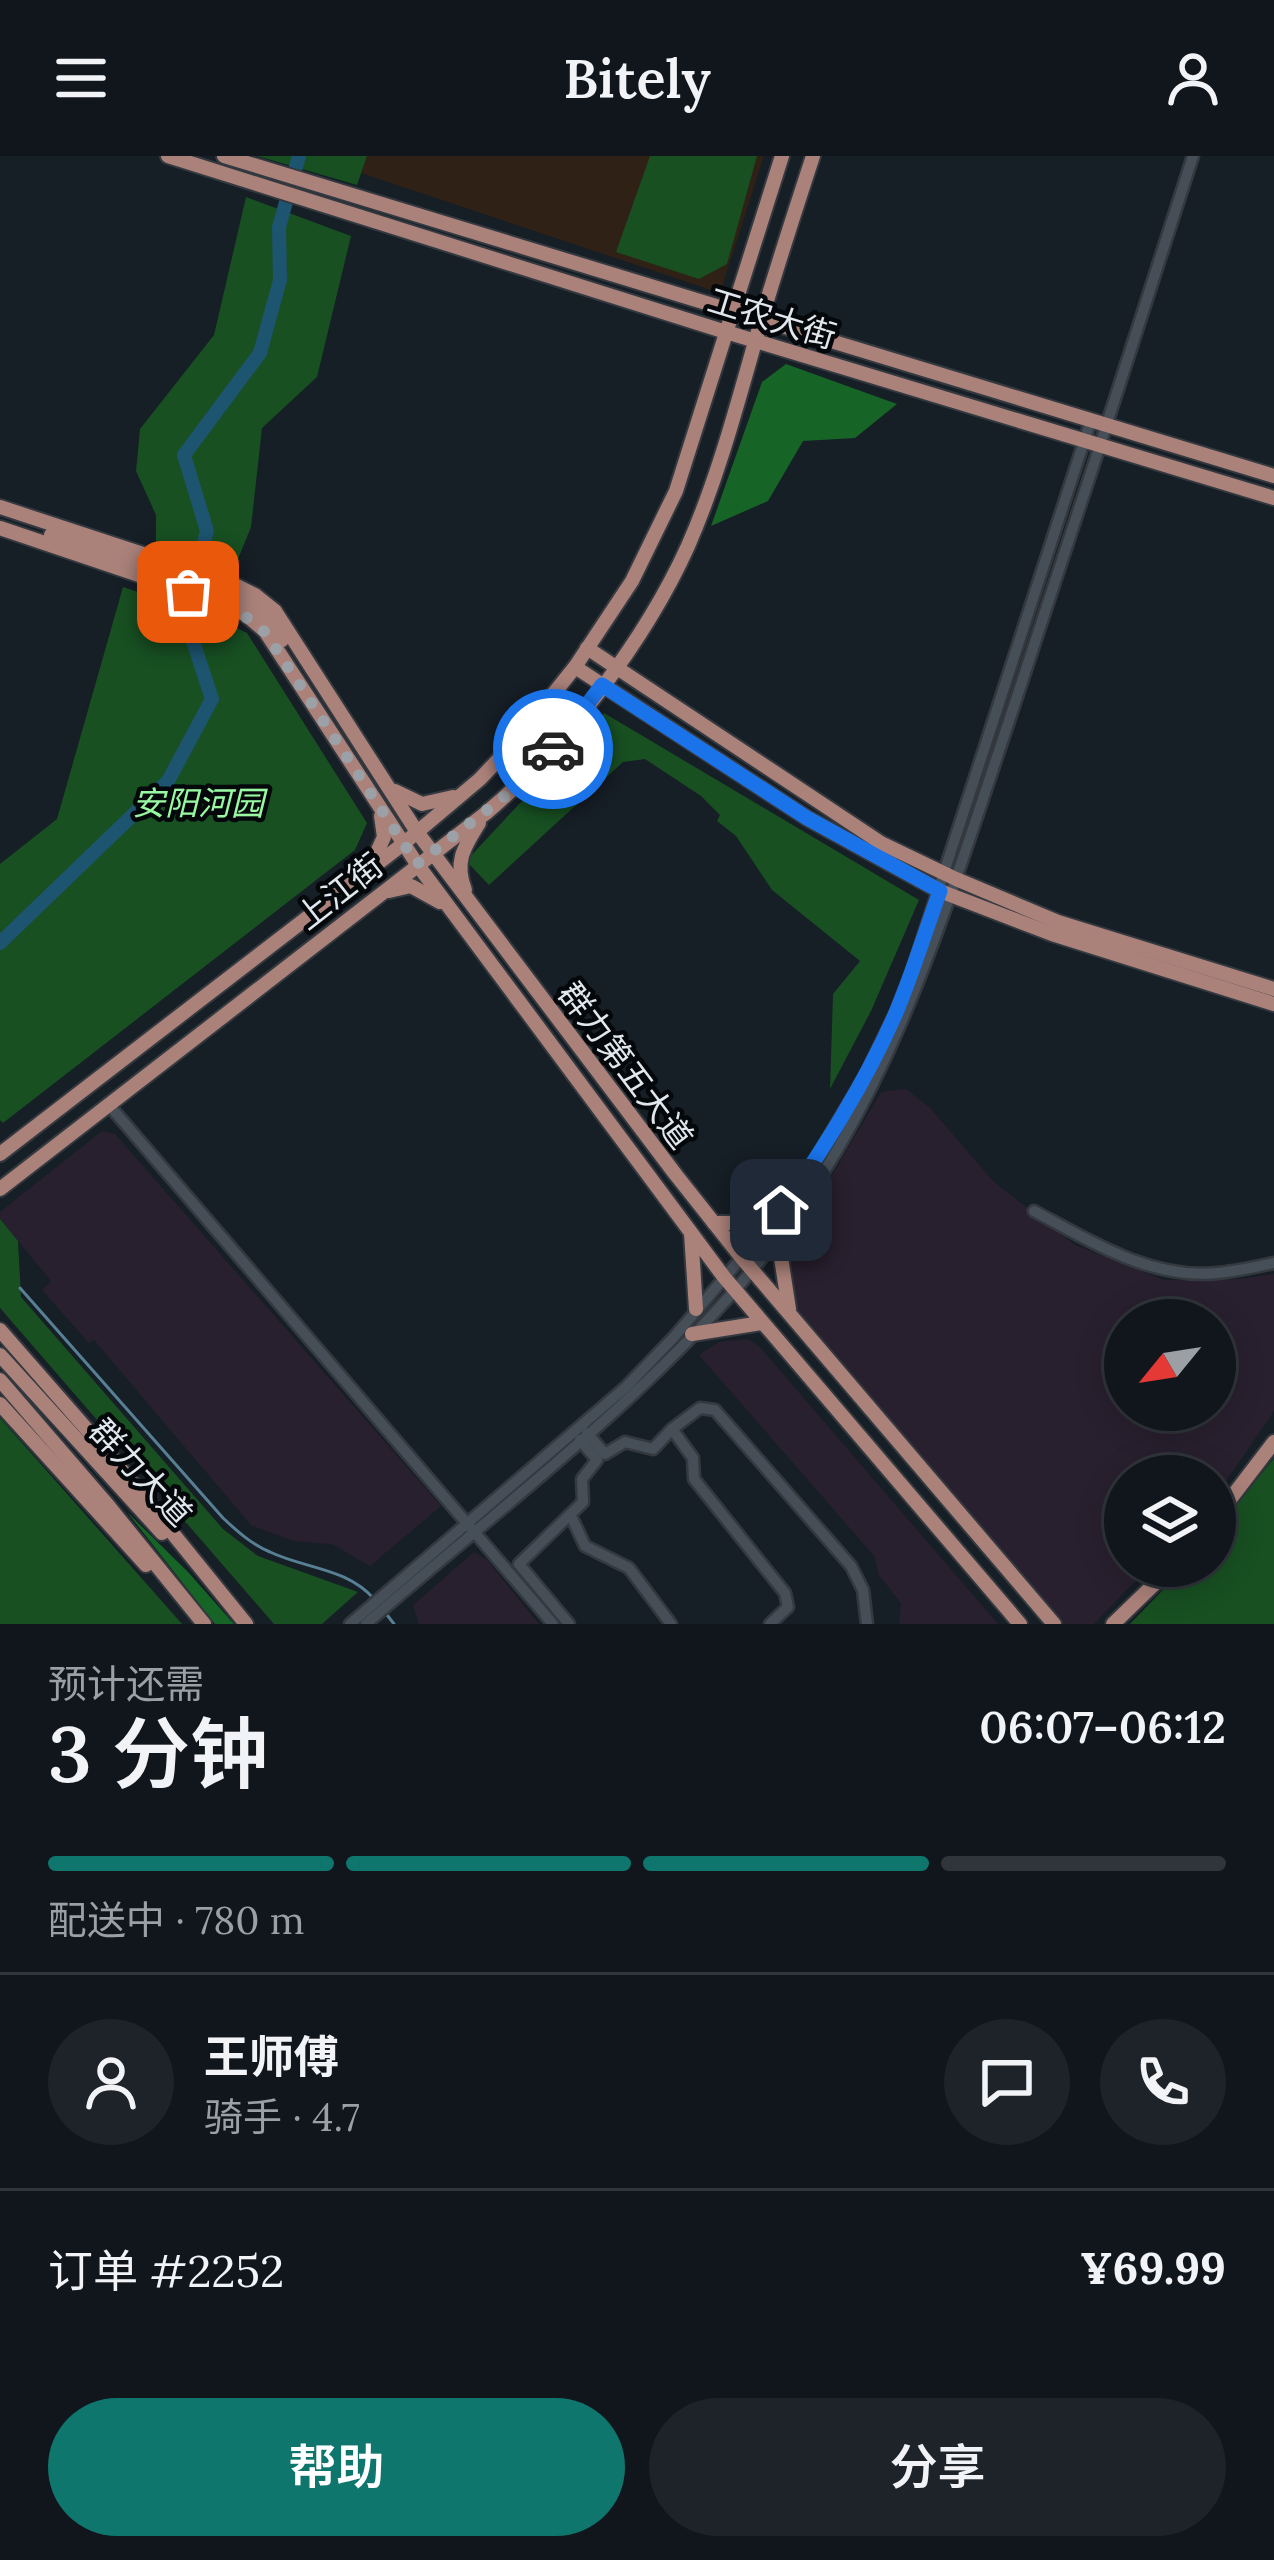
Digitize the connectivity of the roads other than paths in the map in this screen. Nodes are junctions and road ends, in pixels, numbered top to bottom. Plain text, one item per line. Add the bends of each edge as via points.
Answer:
1 (167, 156) edge
2 (224, 156) edge
3 (782, 156) edge
4 (813, 156) edge
5 (1193, 156) edge
6 (732, 312) junction
7 (761, 321) junction
8 (726, 332) junction
9 (756, 341) junction
10 (1091, 420) junction
11 (1108, 425) junction
12 (1085, 441) junction
13 (1102, 445) junction
14 (1274, 476) edge
15 (1274, 498) edge
16 (0, 506) edge
17 (0, 519) edge
18 (0, 528) edge
19 (587, 648) junction
20 (575, 667) junction
21 (615, 668) junction
22 (602, 685) junction
23 (363, 782) junction
24 (389, 787) junction
25 (464, 793) junction
26 (379, 806) junction
27 (486, 813) junction
28 (418, 832) junction
29 (403, 844) junction
30 (433, 853) junction
31 (417, 864) junction
32 (365, 873) junction
33 (950, 877) junction
34 (945, 893) junction
35 (378, 894) junction
36 (469, 901) junction
37 (450, 910) junction
38 (1274, 989) edge
39 (1274, 1004) edge
40 (109, 1105) junction
41 (0, 1154) edge
42 (0, 1189) edge
43 (1034, 1210) dead end
44 (713, 1223) junction
45 (775, 1231) junction
46 (691, 1233) junction
47 (741, 1257) junction
48 (1274, 1263) edge
49 (752, 1270) junction
50 (724, 1277) junction
51 (734, 1291) junction
52 (696, 1309) junction
53 (790, 1314) junction
54 (761, 1323) junction
55 (0, 1330) edge
56 (692, 1334) junction
57 (0, 1355) edge
58 (0, 1381) edge
59 (0, 1404) edge
60 (672, 1429) junction
61 (584, 1437) junction
62 (1274, 1442) edge
63 (1236, 1492) edge
64 (571, 1516) junction
65 (471, 1528) junction
66 (1151, 1587) edge
67 (369, 1616) edge
68 (202, 1624) edge
69 (245, 1624) edge
70 (350, 1624) edge
71 (553, 1624) edge
72 (569, 1624) edge
73 (671, 1624) edge
74 (770, 1624) edge
75 (866, 1624) edge
76 (1020, 1624) edge
77 (1054, 1624) edge
78 (1112, 1624) edge

1 - 8 main road, 工农大街
2 - 6 main road, 工农大街
3 - 6 main road, 上江街
4 - 7 main road, 上江街
5 - 11 street
6 - 7 main road, 工农大街
6 - 8 main road, 上江街
7 - 9 main road, 上江街
7 - 10 main road, 工农大街
8 - 9 main road, 工农大街
8 - 19 main road, 上江街 via 656,538
9 - 12 main road, 工农大街
9 - 21 main road, 上江街 via 686,550
10 - 11 main road, 工农大街
10 - 12 street
11 - 13 street
11 - 14 main road, 工农大街
12 - 13 main road, 工农大街
12 - 33 street
13 - 15 main road, 工农大街
13 - 33 street
16 - 24 main road, 群力第五大道 via 255,595 274,611
17 - 23 main road via 249,602 275,629
18 - 23 main road, 群力第五大道 via 246,615
19 - 20 main road, 上江街
19 - 21 main road
20 - 22 main road
20 - 25 main road, 上江街
21 - 22 main road, 上江街
21 - 33 main road via 881,843
22 - 27 main road, 上江街 via 558,745
22 - 34 main road via 807,818
23 - 26 main road, 群力第五大道
24 - 25 main road via 422,804
24 - 28 main road, 群力第五大道
25 - 28 main road, 上江街
26 - 29 main road, 群力第五大道
26 - 32 main road via 384,837
27 - 30 main road, 上江街
27 - 36 main road via 460,854
28 - 29 main road, 上江街
28 - 30 main road, 群力第五大道
29 - 31 main road, 群力第五大道
29 - 32 main road, 上江街
30 - 31 main road, 上江街
30 - 36 main road, 群力第五大道
31 - 35 main road, 上江街
31 - 37 main road, 群力第五大道
32 - 41 main road, 上江街
33 - 34 street
33 - 38 main road via 1058,922
34 - 39 main road
34 - 45 street via 865,1076
35 - 37 main road via 411,886
35 - 40 main road, 上江街
36 - 44 main road, 群力第五大道
37 - 46 main road, 群力第五大道
40 - 42 main road, 上江街
40 - 65 street
43 - 48 street via 1156,1268 1215,1274
44 - 45 main road
44 - 47 main road, 群力第五大道
45 - 47 street
45 - 49 street
45 - 53 main road
46 - 50 main road, 群力第五大道
46 - 52 main road
47 - 49 main road, 群力第五大道
47 - 50 street
49 - 51 street
49 - 53 main road, 群力第五大道
50 - 51 main road, 群力第五大道
50 - 52 street
51 - 54 main road, 群力第五大道
51 - 56 street
52 - 65 street via 655,1359
53 - 77 main road, 群力第五大道
54 - 56 main road
54 - 76 main road, 群力第五大道
55 - 69 main road
56 - 61 street
57 - 69 main road, 群力大道
58 - 68 main road, 群力大道
59 - 68 main road
60 - 61 street via 653,1449 625,1442 605,1454
60 - 74 street via 693,1458 694,1479 785,1593 788,1607
60 - 75 street via 700,1408 715,1409 851,1566
61 - 64 street via 597,1460
61 - 65 street
62 - 63 main road
64 - 72 street via 519,1564
64 - 73 street via 585,1546 628,1568
65 - 67 street
65 - 71 street
66 - 78 main road
67 - 70 street

